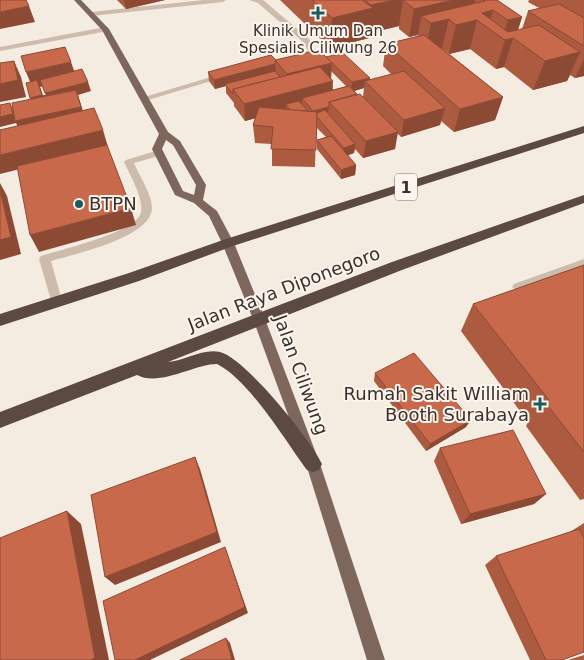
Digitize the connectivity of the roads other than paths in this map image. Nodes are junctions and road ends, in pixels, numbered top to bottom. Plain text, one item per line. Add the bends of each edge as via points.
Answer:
1 (77, 0) edge
2 (222, 0) edge
3 (252, 0) edge
4 (91, 14) junction
5 (105, 29) junction
6 (0, 49) edge
7 (290, 60) edge
8 (231, 74) edge
9 (146, 98) junction
10 (584, 129) edge
11 (164, 134) junction
12 (159, 153) junction
13 (584, 199) edge
14 (198, 201) junction
15 (228, 243) junction
16 (584, 263) edge
17 (518, 287) edge
18 (56, 301) junction
19 (259, 319) junction
20 (0, 320) edge
21 (127, 372) junction
22 (0, 420) edge
23 (313, 464) junction
24 (376, 660) edge

1 - 4 main road
2 - 4 street
3 - 7 street via 260,0 306,41 312,52
4 - 5 main road
5 - 6 street
5 - 9 main road
8 - 9 street
9 - 11 main road
10 - 15 highway, 1
11 - 12 main road via 157,149
11 - 14 main road via 178,143 201,185
12 - 14 main road, Jalan Ciliwung via 179,193
12 - 18 street via 129,162 147,204 147,212 138,226 45,259
13 - 19 highway, Jalan Raya Diponegoro
14 - 15 main road, Jalan Ciliwung via 213,214
15 - 18 highway, 1
15 - 19 main road, Jalan Ciliwung
16 - 17 street
18 - 20 highway, 1
19 - 21 highway, Jalan Raya Diponegoro
19 - 23 main road, Jalan Ciliwung
21 - 22 highway, Jalan Raya Diponegoro
21 - 23 highway via 181,367 202,359 220,358 254,386
23 - 24 main road, Jalan Ciliwung

